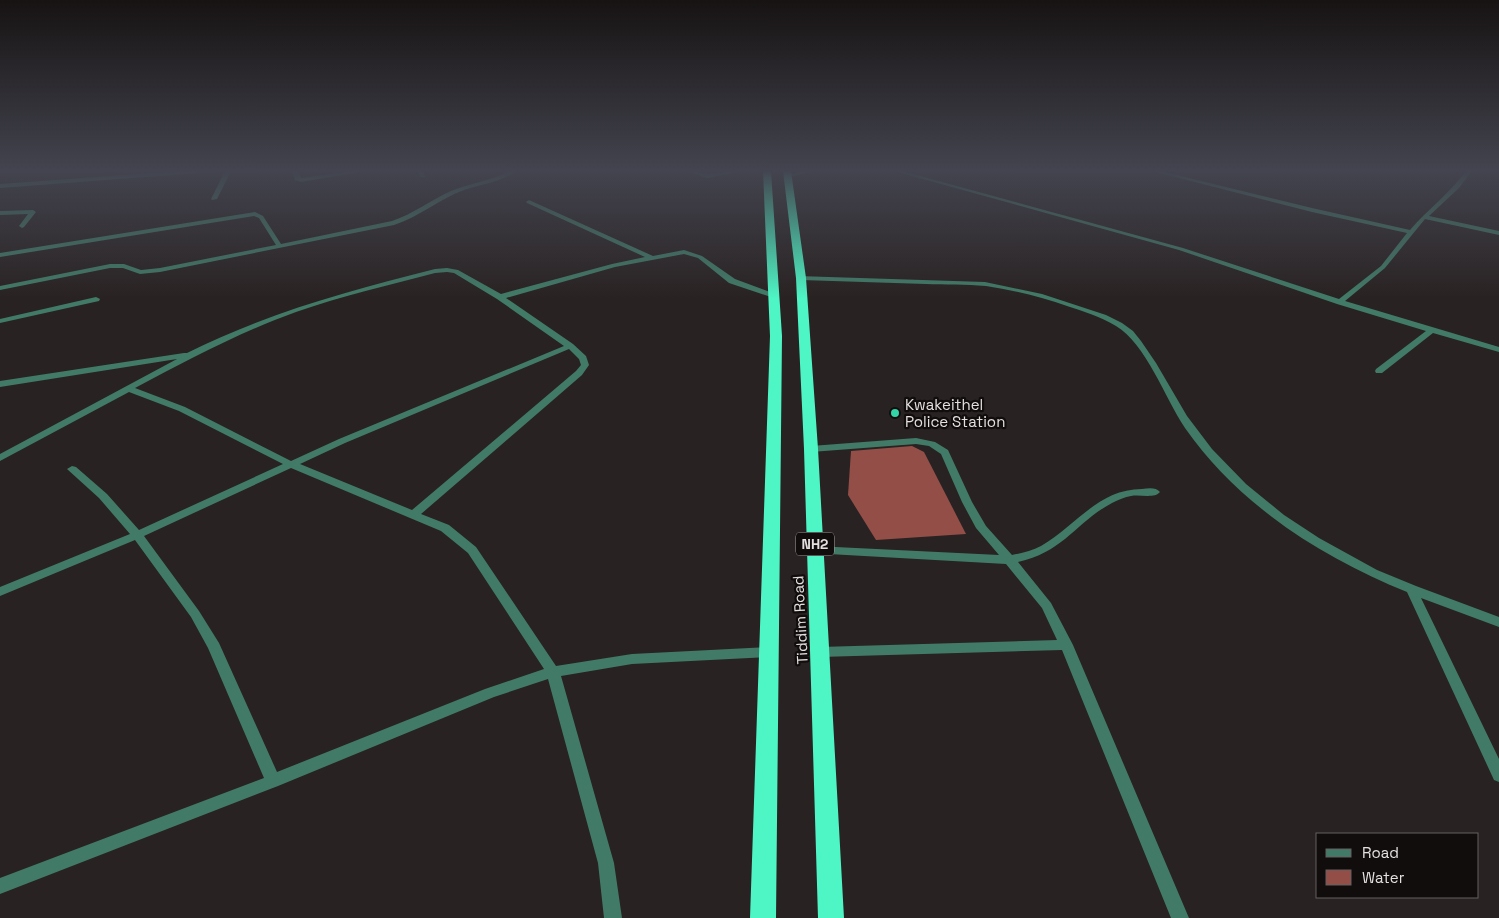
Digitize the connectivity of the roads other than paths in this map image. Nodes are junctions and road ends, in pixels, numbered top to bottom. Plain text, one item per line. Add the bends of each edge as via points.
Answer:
1 (32, 214) edge
2 (417, 214) edge
3 (555, 214) edge
4 (769, 214) edge
5 (792, 214) edge
6 (1053, 214) edge
7 (1329, 214) edge
8 (1428, 214) edge
9 (1424, 217) junction
10 (22, 226) dead end
11 (1410, 232) junction
12 (1499, 233) edge
13 (279, 245) junction
14 (0, 255) edge
15 (650, 257) junction
16 (801, 278) junction
17 (0, 288) edge
18 (774, 295) junction
19 (500, 297) junction
20 (96, 299) dead end
21 (1340, 302) junction
22 (0, 321) edge
23 (1432, 330) junction
24 (570, 346) junction
25 (1499, 350) edge
26 (192, 354) junction
27 (1379, 371) dead end
28 (0, 384) edge
29 (129, 389) junction
30 (811, 449) junction
31 (0, 458) edge
32 (290, 464) junction
33 (72, 469) dead end
34 (1155, 492) dead end
35 (414, 514) junction
36 (137, 536) junction
37 (815, 550) junction
38 (1009, 560) junction
39 (1411, 589) junction
40 (0, 592) edge
41 (1499, 622) edge
42 (1066, 645) junction
43 (769, 652) junction
44 (820, 652) junction
45 (553, 672) junction
46 (1499, 775) edge
47 (273, 782) junction
48 (0, 886) edge
49 (613, 918) edge
50 (763, 918) edge
51 (831, 918) edge
52 (1180, 918) edge

1 - 10 street
2 - 13 street via 406,219
3 - 15 street
4 - 18 highway, Tiddim Road
5 - 16 highway, Tiddim Road / NH2
6 - 21 street via 1181,249
7 - 11 street
8 - 9 street
9 - 11 street
9 - 12 street
11 - 21 street via 1383,266
13 - 14 street via 261,217 255,214
13 - 17 street via 149,272 110,266
15 - 18 street via 674,252 693,253 732,281
15 - 19 street
16 - 30 highway, Tiddim Road / NH2
16 - 39 street via 985,284 1056,301 1113,321 1130,333 1156,370 1182,417 1200,439 1264,505 1348,559
18 - 43 highway, Tiddim Road via 776,336
19 - 24 street
19 - 26 street via 456,272 435,271 292,311
20 - 22 street
21 - 23 street
23 - 25 street
23 - 27 street
24 - 32 street
24 - 35 street via 583,358 585,366 579,373
26 - 28 street
26 - 29 street
29 - 31 street
29 - 32 street via 182,409
30 - 37 highway, Tiddim Road / NH2
30 - 38 street via 916,441 940,447 982,528
32 - 35 street
32 - 36 street
33 - 36 street via 103,496
34 - 38 street via 1117,496 1048,549 1023,559
35 - 45 street via 445,528 472,550
36 - 40 street
36 - 47 street via 195,614 214,647
37 - 38 street
37 - 44 highway, Tiddim Road / NH2
38 - 42 street via 1046,606
39 - 41 street
39 - 46 street
42 - 44 street
42 - 52 street
43 - 45 street via 632,658
43 - 50 highway, Tiddim Road
44 - 51 highway, Tiddim Road / NH2
45 - 47 street via 490,693
45 - 49 street via 606,863
47 - 48 street

